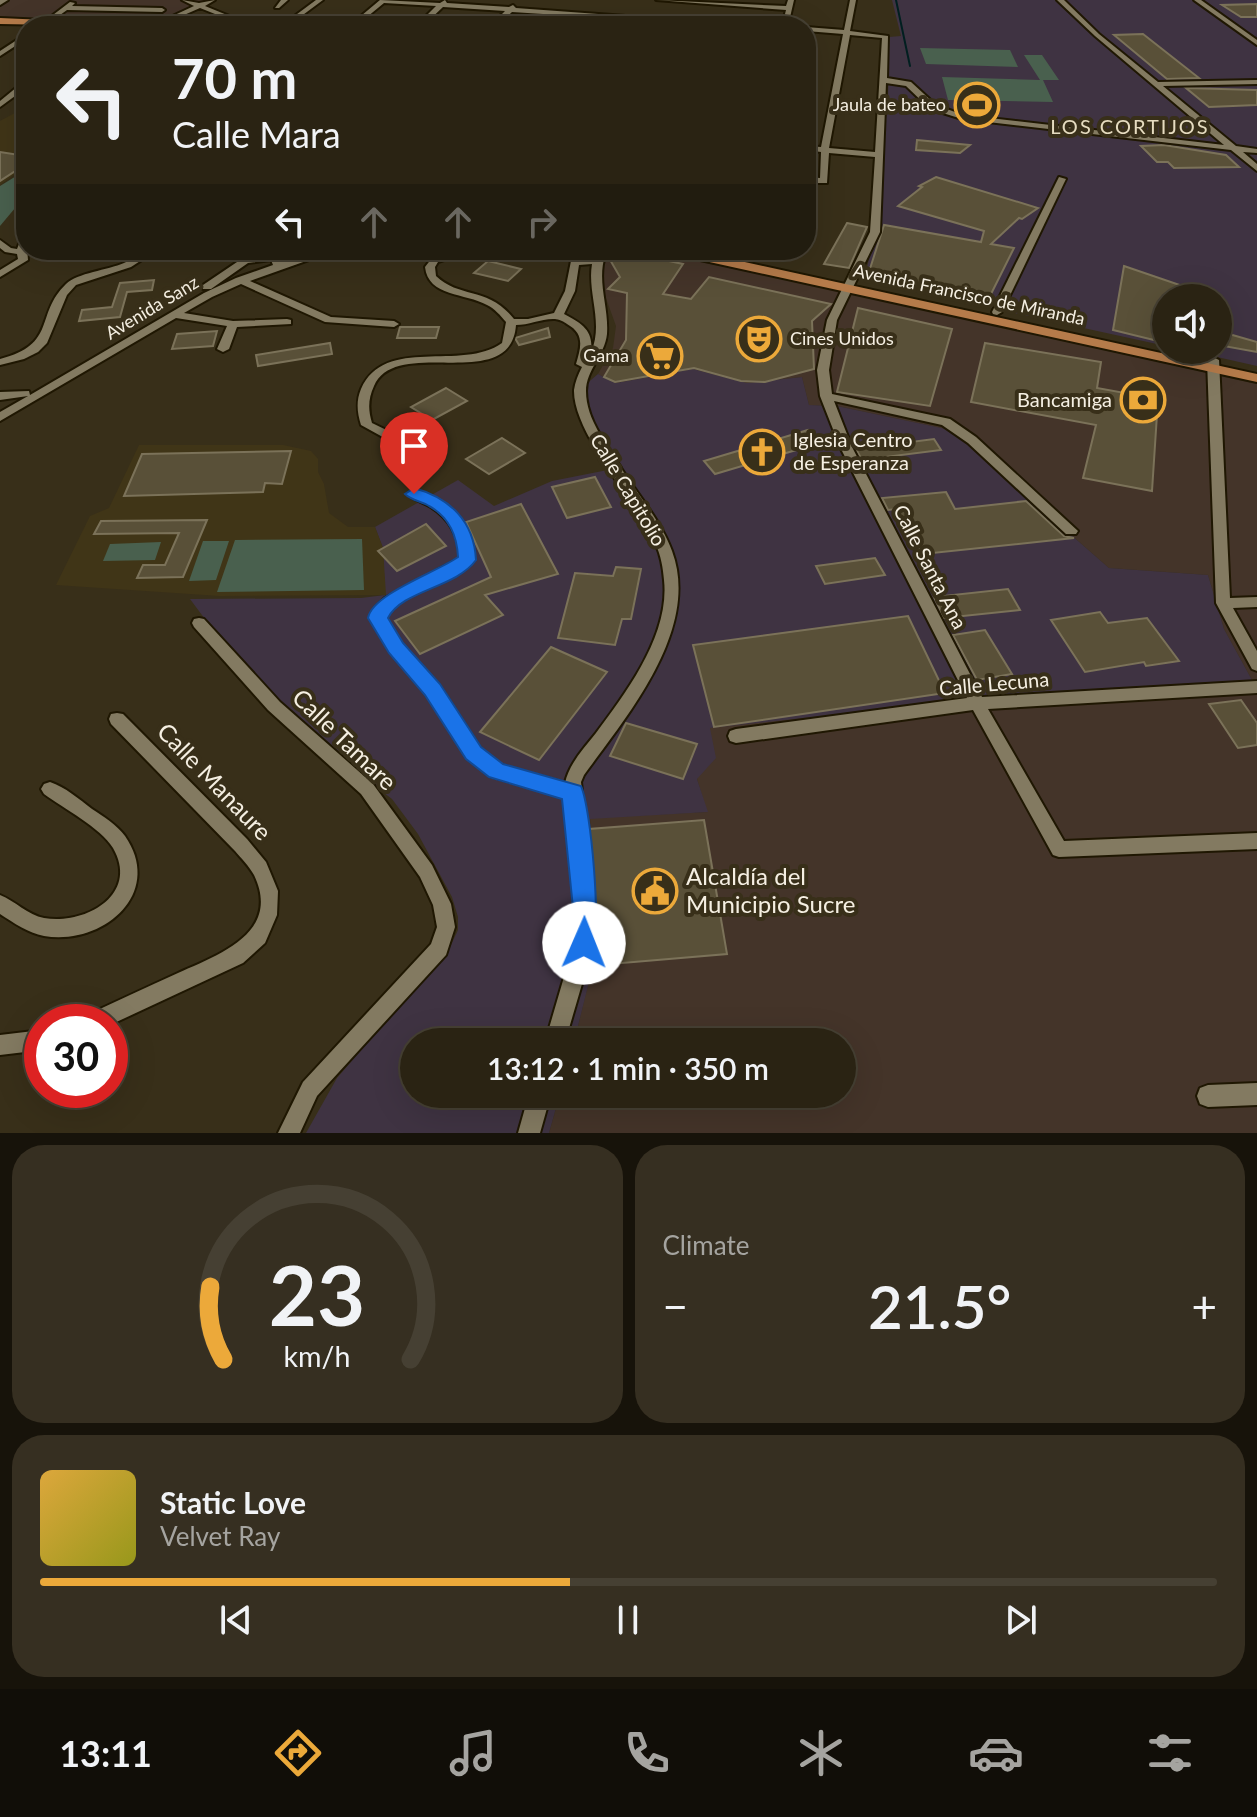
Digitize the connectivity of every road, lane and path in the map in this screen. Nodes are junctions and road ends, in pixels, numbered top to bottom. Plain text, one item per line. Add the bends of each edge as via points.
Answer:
1 (77, 0) edge
2 (185, 0) edge
3 (212, 0) edge
4 (220, 0) edge
5 (285, 0) edge
6 (320, 0) edge
7 (383, 0) edge
8 (510, 0) edge
9 (520, 0) edge
10 (660, 0) edge
11 (853, 0) edge
12 (1060, 0) edge
13 (1199, 0) edge
14 (445, 2) edge
15 (790, 4) edge
16 (277, 7) dead end
17 (66, 8) junction
18 (202, 8) junction
19 (502, 9) junction
20 (511, 9) junction
21 (162, 10) dead end
22 (54, 16) edge
23 (181, 16) edge
24 (185, 16) edge
25 (224, 16) edge
26 (298, 16) edge
27 (364, 16) edge
28 (430, 16) edge
29 (495, 16) edge
30 (504, 16) edge
31 (608, 16) edge
32 (816, 30) edge
33 (845, 31) junction
34 (1257, 42) edge
35 (883, 80) junction
36 (1257, 82) edge
37 (1160, 84) junction
38 (16, 92) edge
39 (0, 105) edge
40 (816, 149) edge
41 (825, 150) junction
42 (1235, 150) junction
43 (1257, 152) edge
44 (878, 155) junction
45 (1257, 168) edge
46 (1062, 179) dead end
47 (816, 181) edge
48 (23, 260) edge
49 (136, 260) edge
50 (252, 260) edge
51 (276, 260) edge
52 (298, 260) edge
53 (435, 260) edge
54 (583, 260) edge
55 (598, 260) edge
56 (723, 260) edge
57 (747, 260) edge
58 (243, 262) joint
59 (278, 266) junction
60 (0, 274) edge
61 (240, 280) junction
62 (849, 285) junction
63 (997, 312) junction
64 (175, 315) junction
65 (558, 315) junction
66 (287, 322) dead end
67 (511, 322) junction
68 (233, 324) junction
69 (394, 324) dead end
70 (1152, 347) edge
71 (223, 349) dead end
72 (1152, 351) edge
73 (0, 362) edge
74 (1212, 364) junction
75 (1257, 370) edge
76 (585, 376) junction
77 (1257, 378) edge
78 (25, 393) junction
79 (0, 396) edge
80 (826, 396) junction
81 (0, 408) edge
82 (0, 417) edge
83 (433, 451) dead end
84 (414, 494) dead end
85 (1071, 531) dead end
86 (1257, 602) edge
87 (1223, 603) junction
88 (199, 623) dead end
89 (1257, 665) edge
90 (1257, 687) edge
91 (977, 703) junction
92 (117, 719) dead end
93 (736, 736) dead end
94 (50, 789) dead end
95 (573, 793) junction
96 (1257, 841) edge
97 (0, 904) edge
98 (128, 1006) edge
99 (559, 1028) edge
100 (24, 1042) edge
101 (0, 1045) edge
102 (1257, 1094) edge
103 (1208, 1096) dead end
104 (536, 1108) edge
105 (289, 1133) edge
106 (529, 1133) edge

1 - 17 street
2 - 18 street
3 - 18 street
4 - 18 street
5 - 16 street
6 - 26 street
7 - 14 street
7 - 27 street
8 - 19 street
9 - 20 street
10 - 15 street
11 - 33 street
12 - 37 street
13 - 34 street
14 - 19 street
14 - 28 street
17 - 21 street
17 - 22 street
18 - 23 street
18 - 24 street
18 - 25 street
19 - 20 street
19 - 29 street
20 - 30 street
20 - 31 street
32 - 33 street
33 - 35 street, Calle Santa Ana via 883,35
33 - 41 street
35 - 42 street via 908,84 933,107 962,117
35 - 44 street, Calle Santa Ana
36 - 37 street
37 - 42 street
38 - 39 street
40 - 41 street
41 - 44 street
41 - 47 street via 824,181
42 - 43 street
42 - 45 street
44 - 62 street, Calle Santa Ana via 875,232
46 - 63 street
48 - 60 street
49 - 73 street via 72,283 44,342 21,357
50 - 58 street
51 - 59 street
52 - 59 street, Avenida Sanz
53 - 67 street via 431,277 443,287 485,298
54 - 65 street via 574,263 570,291
55 - 76 street, Calle Capitolio via 595,289 602,314 601,341
56 - 62 main road, Avenida Francisco de Miranda
57 - 62 main road, Avenida Francisco de Miranda
58 - 78 street, Avenida Sanz
59 - 61 street, Avenida Sanz
61 - 64 street, Avenida Sanz
61 - 69 street via 329,320
62 - 63 main road, Avenida Francisco de Miranda
62 - 72 main road, Avenida Francisco de Miranda
62 - 80 street, Calle Santa Ana via 832,320 823,370
63 - 70 main road, Avenida Francisco de Miranda
64 - 68 street
64 - 82 street, Avenida Sanz
65 - 67 street
65 - 76 street via 587,335
66 - 68 street
67 - 83 street via 510,338 497,352 407,362 370,378 362,405 367,425
68 - 71 street
74 - 75 main road, Avenida Francisco de Miranda
74 - 77 main road, Avenida Francisco de Miranda
74 - 87 street
76 - 95 street, Calle Capitolio via 580,387 587,422 667,553 671,583 660,644 625,705 576,772
78 - 79 street
78 - 81 street, Avenida Sanz
80 - 85 street via 946,422
80 - 91 street, Calle Santa Ana via 846,447
84 - 95 street via 437,503 458,523 467,560 383,607 378,618 387,635 433,689 474,753 496,771
86 - 87 street
87 - 89 street
88 - 105 street, Calle Tamare via 274,706 367,789 426,871 444,915 439,949 310,1089
90 - 91 street, Calle Lecuna
91 - 93 street, Calle Lecuna
91 - 96 street, Calle Santa Ana via 1059,849
92 - 98 street, Calle Manaure via 241,845 260,868 269,891 268,915 258,937 236,956
94 - 97 street via 117,840 130,865 127,892 106,915 57,929 40,927
95 - 99 street, Calle Capitolio via 584,943
100 - 101 street
102 - 103 street
104 - 106 street

